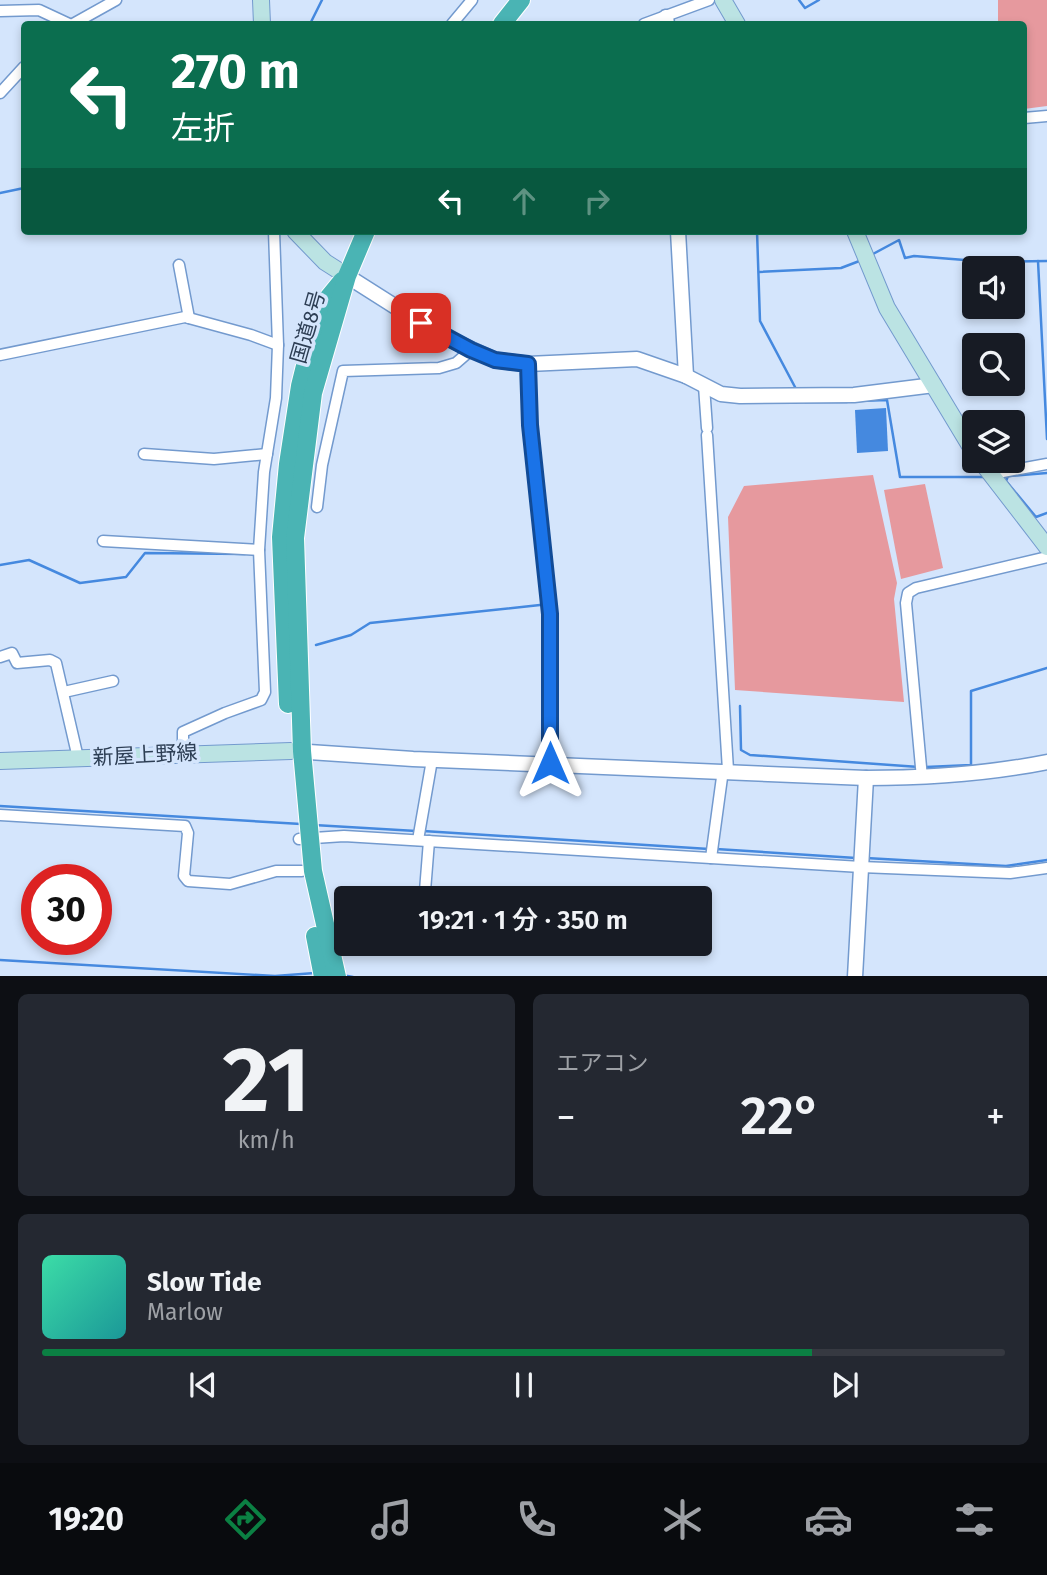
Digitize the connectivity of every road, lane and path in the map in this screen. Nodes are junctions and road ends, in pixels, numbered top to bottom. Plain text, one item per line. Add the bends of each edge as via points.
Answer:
1 (116, 0) edge
2 (261, 0) edge
3 (472, 0) edge
4 (521, 0) edge
5 (709, 0) edge
6 (723, 0) edge
7 (37, 5) edge
8 (0, 11) edge
9 (66, 21) edge
10 (77, 21) edge
11 (261, 21) edge
12 (454, 21) edge
13 (504, 21) edge
14 (667, 21) edge
15 (735, 21) edge
16 (21, 70) edge
17 (0, 93) edge
18 (1047, 116) edge
19 (1027, 118) edge
20 (274, 235) edge
21 (299, 235) edge
22 (364, 235) edge
23 (678, 235) edge
24 (857, 235) edge
25 (179, 265) dead end
26 (347, 276) junction
27 (189, 318) junction
28 (278, 345) junction
29 (471, 350) junction
30 (0, 355) edge
31 (528, 364) junction
32 (685, 376) junction
33 (934, 385) junction
34 (704, 386) junction
35 (962, 432) edge
36 (144, 454) dead end
37 (267, 454) junction
38 (1047, 464) edge
39 (992, 474) joint
40 (317, 507) dead end
41 (103, 541) dead end
42 (1047, 547) edge
43 (259, 550) junction
44 (1047, 557) edge
45 (0, 657) edge
46 (113, 681) dead end
47 (64, 692) junction
48 (296, 751) junction
49 (183, 753) junction
50 (78, 758) junction
51 (432, 760) junction
52 (0, 761) edge
53 (1047, 762) edge
54 (550, 763) junction
55 (725, 770) junction
56 (866, 778) junction
57 (922, 778) junction
58 (0, 815) edge
59 (305, 839) junction
60 (424, 841) junction
61 (711, 858) junction
62 (861, 867) junction
63 (1047, 868) edge
64 (302, 871) junction
65 (425, 886) edge
66 (323, 976) edge
67 (337, 976) edge
68 (855, 976) edge

1 - 10 street
2 - 11 main road
3 - 12 street
4 - 13 highway
5 - 14 street
6 - 15 main road
7 - 8 street
7 - 9 street
16 - 17 street
18 - 19 street
20 - 28 street
21 - 26 main road via 325,262
22 - 26 highway, 国道8号
23 - 32 street
24 - 33 main road via 887,308
25 - 27 street
26 - 29 street
26 - 48 highway, 国道8号 via 324,303 311,342 288,464 281,537
27 - 28 street
27 - 30 street
28 - 37 street
29 - 31 street via 495,360
29 - 40 street via 456,363 439,368 343,372 321,465
31 - 32 street via 637,359
31 - 54 street via 550,614
32 - 34 street
33 - 34 street via 854,395 752,396 720,394
33 - 35 main road
34 - 55 street
36 - 37 street via 214,459
37 - 43 street
38 - 39 street
39 - 42 main road
41 - 43 street
43 - 49 street via 265,692 261,700 183,732
44 - 57 street via 908,593
45 - 47 street via 12,653 17,663 56,663
46 - 47 street
47 - 50 street
48 - 49 main road, 新屋上野線
48 - 51 street
48 - 59 highway, 国道8号
49 - 50 main road, 新屋上野線
50 - 52 main road, 新屋上野線
51 - 54 street
51 - 60 street
53 - 57 street
54 - 55 street
55 - 56 street
55 - 61 street
56 - 57 street
56 - 62 street
58 - 64 street via 184,826 188,833 184,876 188,881 230,884 276,871
59 - 60 street via 344,836
59 - 64 highway, 国道8号
59 - 67 highway, 国道8号
60 - 61 street
60 - 65 street
61 - 62 street
62 - 63 street via 1010,873
62 - 68 street
64 - 66 highway, 国道8号

